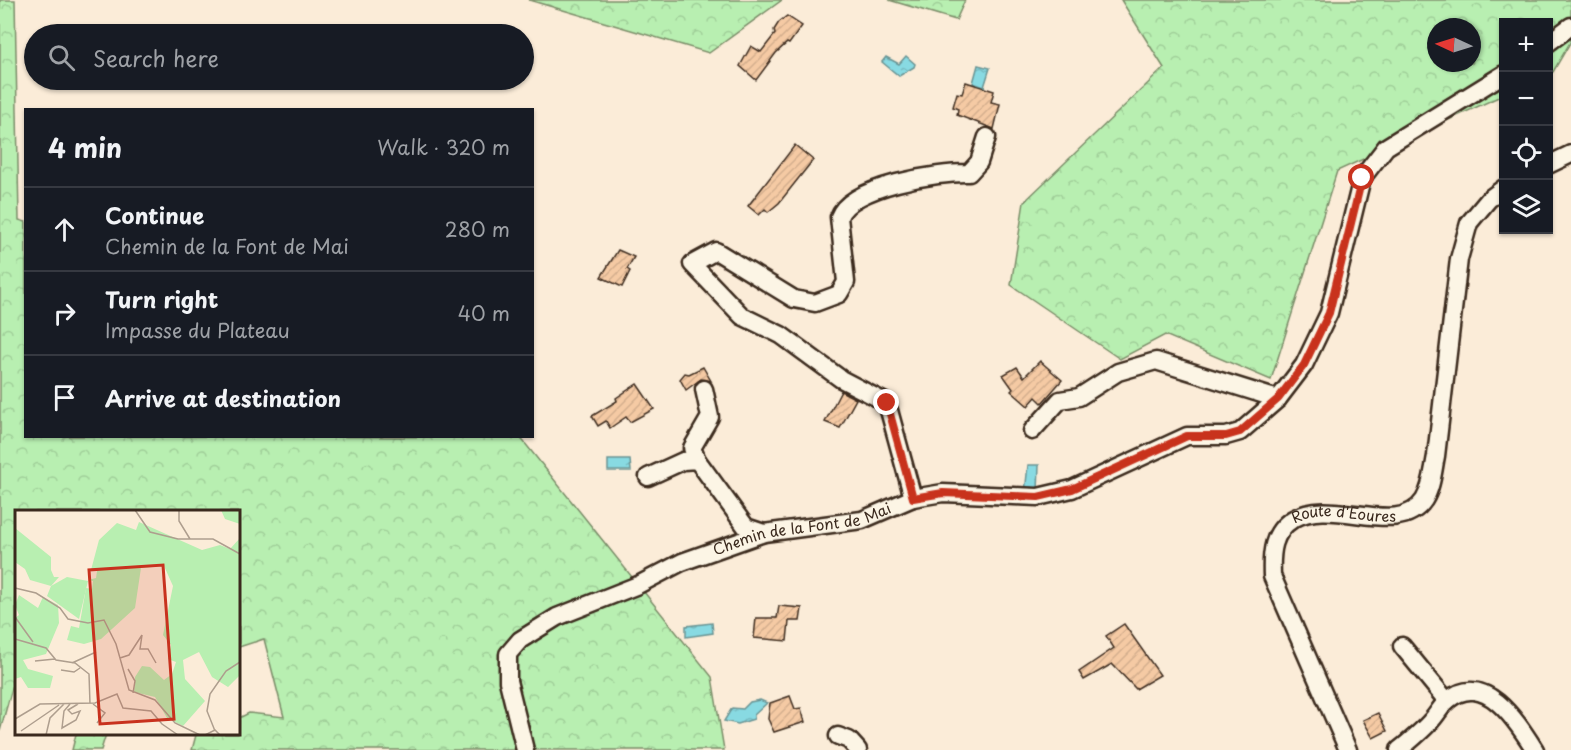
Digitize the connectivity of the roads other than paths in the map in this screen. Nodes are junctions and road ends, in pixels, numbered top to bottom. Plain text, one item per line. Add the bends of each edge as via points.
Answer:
1 (1571, 26) edge
2 (1553, 39) edge
3 (1499, 76) edge
4 (987, 137) dead end
5 (1571, 153) edge
6 (1553, 162) edge
7 (1499, 192) edge
8 (704, 389) dead end
9 (1278, 399) junction
10 (1032, 431) dead end
11 (697, 460) junction
12 (648, 477) dead end
13 (913, 498) junction
14 (764, 533) junction
15 (1402, 646) dead end
16 (1447, 701) junction
17 (838, 736) dead end
18 (525, 750) edge
19 (858, 750) edge
20 (1348, 750) edge
21 (1399, 750) edge
22 (1535, 750) edge

1 - 2 street
3 - 9 street, Chemin de la Font de Mai via 1386,147 1362,178 1329,313 1304,365
4 - 13 street via 979,162 969,172 943,172 896,183 842,208 839,217 846,282 840,294 815,303 794,299 716,251 692,264 742,316 782,336 841,379 887,403
5 - 6 street
7 - 20 street, Route d'Eoures via 1469,223 1459,259 1436,456 1423,502 1405,515 1385,518 1329,509 1306,511 1288,522 1276,537 1271,554 1272,576
8 - 11 street via 710,417 692,448
9 - 10 street via 1156,361 1118,372 1079,397 1060,400
9 - 13 street, Chemin de la Font de Mai via 1240,432 1187,436 1072,489 1038,497 943,493
11 - 12 street via 683,461
11 - 14 street via 746,527
13 - 14 street, Chemin de la Font de Mai via 862,520
14 - 18 street, Chemin de la Font de Mai via 682,562 638,585 557,617 520,640 508,654 507,681
15 - 16 street
16 - 21 street
16 - 22 street via 1462,691 1482,691 1499,702
17 - 19 street via 849,740

